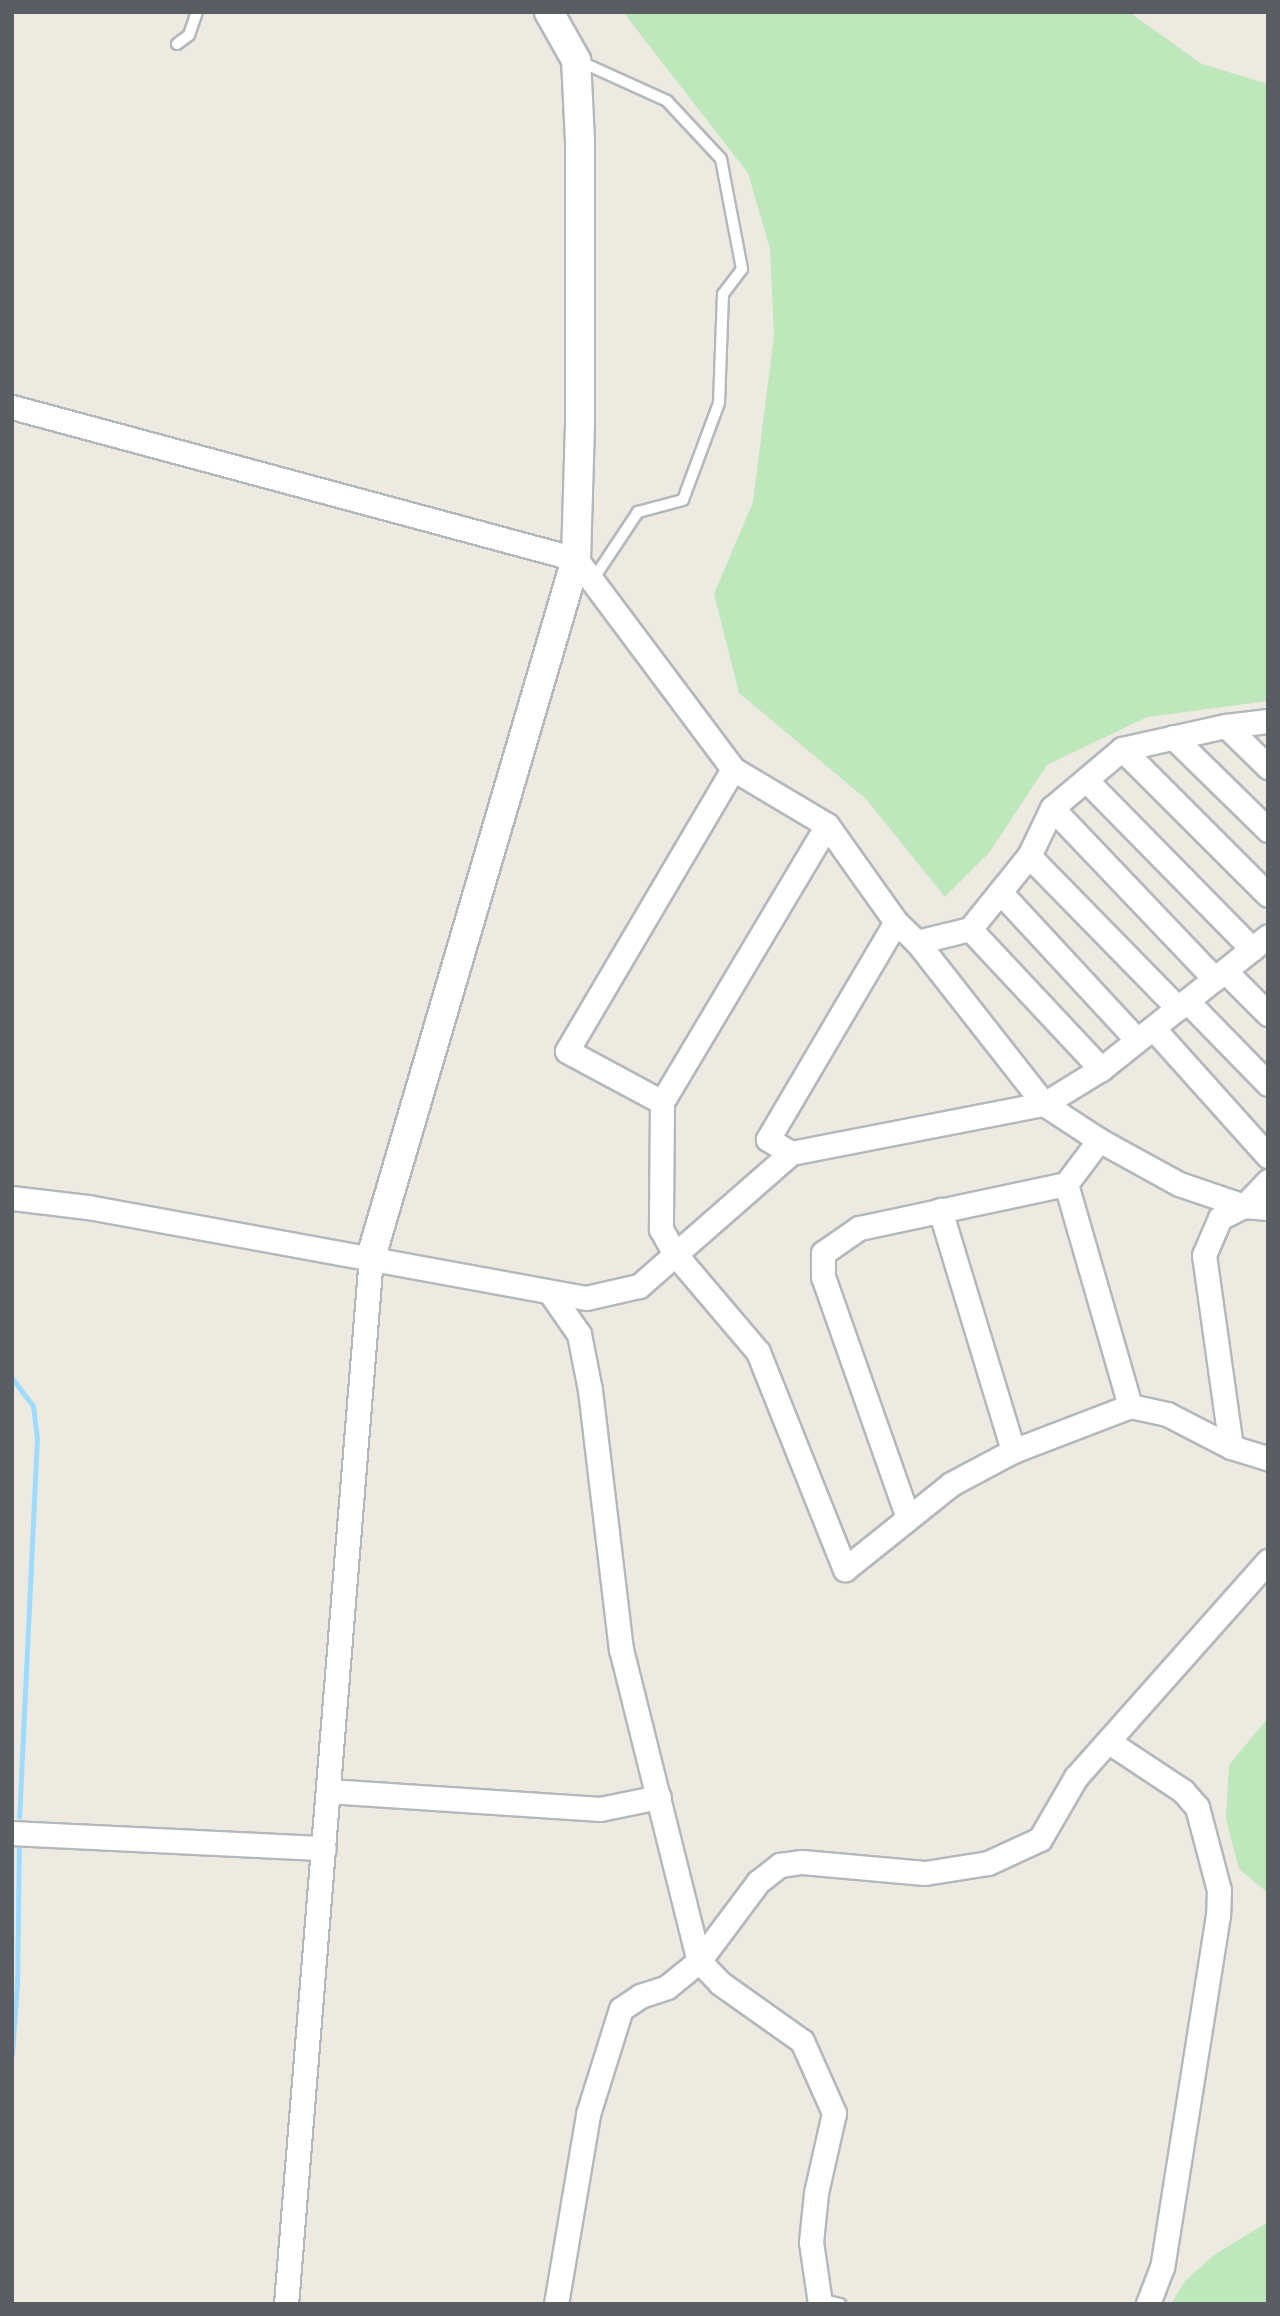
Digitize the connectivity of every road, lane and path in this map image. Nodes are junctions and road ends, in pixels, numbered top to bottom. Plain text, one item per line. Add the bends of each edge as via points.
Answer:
1 (197, 12) edge
2 (549, 12) edge
3 (177, 44) dead end
4 (576, 60) junction
5 (12, 407) edge
6 (584, 570) junction
7 (1268, 721) edge
8 (1226, 726) junction
9 (1173, 737) junction
10 (1122, 749) junction
11 (1268, 767) edge
12 (733, 769) junction
13 (1086, 780) junction
14 (1052, 808) junction
15 (827, 825) junction
16 (1268, 830) edge
17 (1029, 856) junction
18 (1001, 893) junction
19 (1268, 895) edge
20 (896, 922) junction
21 (970, 929) junction
22 (917, 942) junction
23 (1263, 942) edge
24 (1220, 975) junction
25 (1183, 1004) junction
26 (1268, 1014) edge
27 (1145, 1034) junction
28 (1101, 1069) junction
29 (1268, 1084) edge
30 (662, 1102) junction
31 (1044, 1104) junction
32 (1099, 1140) junction
33 (792, 1153) junction
34 (1268, 1156) edge
35 (1268, 1181) edge
36 (1066, 1184) junction
37 (12, 1198) edge
38 (1244, 1206) junction
39 (1268, 1208) edge
40 (940, 1210) junction
41 (675, 1254) junction
42 (371, 1257) junction
43 (551, 1294) junction
44 (1130, 1406) junction
45 (1231, 1447) junction
46 (1013, 1451) junction
47 (1268, 1458) edge
48 (908, 1518) junction
49 (1268, 1561) edge
50 (1109, 1741) junction
51 (328, 1791) junction
52 (659, 1797) junction
53 (12, 1833) edge
54 (324, 1848) junction
55 (699, 1961) junction
56 (827, 2302) edge
57 (286, 2304) edge
58 (556, 2304) edge
59 (1148, 2304) edge

1 - 3 lane via 189,35
2 - 4 street
4 - 6 street
4 - 6 lane via 667,101 721,159 742,269 723,294 719,403 683,500 638,512
5 - 6 street
6 - 12 street
6 - 42 street
7 - 8 street
8 - 9 street
8 - 11 street
9 - 10 street
9 - 16 street
10 - 13 street
10 - 19 street
12 - 15 street
12 - 30 street via 567,1051
13 - 14 street
13 - 23 street
14 - 17 street
14 - 24 street
15 - 20 street
15 - 30 street
17 - 18 street
17 - 25 street
18 - 21 street
18 - 27 street
20 - 22 street
20 - 33 street via 768,1139
21 - 22 street
21 - 28 street
22 - 31 street
23 - 24 street
24 - 25 street
24 - 26 street
25 - 27 street
25 - 29 street
27 - 28 street
27 - 34 street
28 - 31 street
30 - 41 street via 661,1229
31 - 32 street
31 - 33 street
32 - 36 street
32 - 38 street via 1180,1184
33 - 41 street
35 - 38 street
36 - 40 street
36 - 44 street
37 - 42 street
38 - 39 street
38 - 45 street via 1220,1218 1204,1255
40 - 46 street
40 - 48 street via 859,1228 823,1253 822,1277
41 - 43 street via 639,1286 586,1298
41 - 48 street via 758,1352 845,1569
42 - 43 street
42 - 51 street
43 - 52 street via 579,1334 590,1390 621,1649
44 - 45 street via 1167,1414
44 - 46 street
45 - 47 street
46 - 48 street via 951,1485
49 - 50 street
50 - 55 street via 1076,1777 1040,1839 988,1863 925,1873 780,1865 758,1882
50 - 59 street via 1183,1791 1197,1807 1219,1890 1161,2267
51 - 52 street via 600,1809
51 - 54 street
52 - 55 street
53 - 54 street
54 - 57 street
55 - 56 street via 720,1983 802,2041 834,2113 811,2242
55 - 58 street via 667,1987 640,1996 621,2009 588,2114

